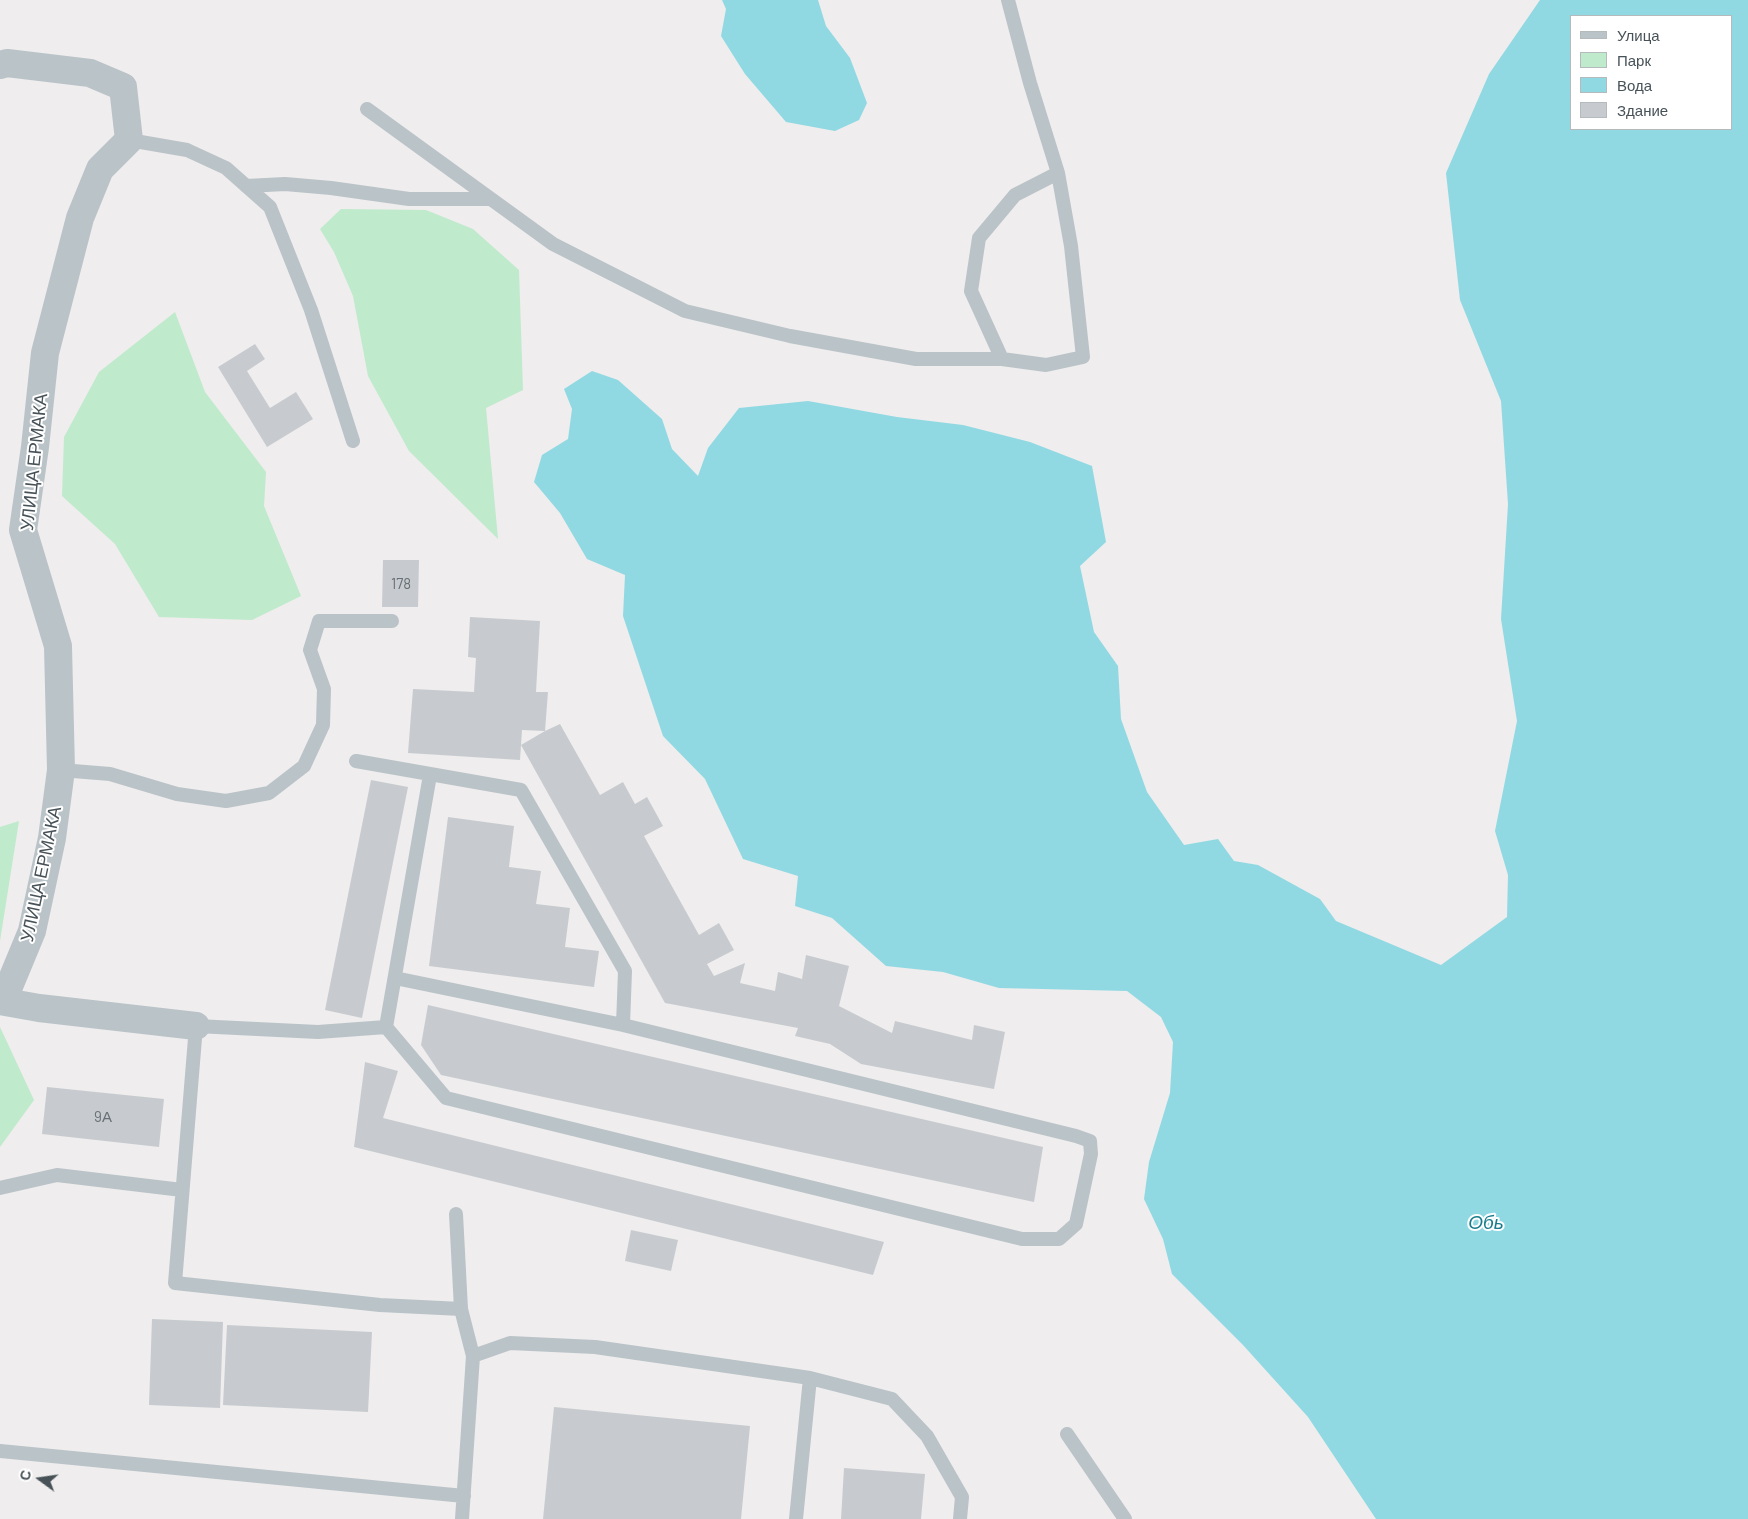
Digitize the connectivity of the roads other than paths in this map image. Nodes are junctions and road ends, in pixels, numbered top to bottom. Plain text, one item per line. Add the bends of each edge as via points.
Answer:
1 (1008, 0) edge
2 (0, 65) edge
3 (367, 109) dead end
4 (129, 140) junction
5 (1058, 174) junction
6 (246, 186) junction
7 (490, 199) junction
8 (1002, 359) junction
9 (353, 441) dead end
10 (392, 621) dead end
11 (356, 761) dead end
12 (61, 770) junction
13 (430, 775) junction
14 (396, 978) junction
15 (2, 1001) edge
16 (623, 1025) junction
17 (196, 1026) junction
18 (386, 1027) junction
19 (0, 1188) edge
20 (182, 1190) junction
21 (456, 1214) dead end
22 (461, 1309) junction
23 (473, 1356) junction
24 (810, 1378) junction
25 (1067, 1434) dead end
26 (0, 1451) edge
27 (464, 1496) junction
28 (462, 1519) edge
29 (796, 1519) edge
30 (960, 1519) edge
31 (1125, 1519) edge

1 - 5 lane
2 - 4 street via 7,63 90,73 123,87
3 - 7 lane
4 - 6 lane via 187,150 226,168
4 - 12 street, УЛИЦА ЕРМАКА via 100,169 78,228 45,353 24,530 58,646
5 - 8 lane via 1015,195 979,238 971,292
5 - 8 lane via 1072,246 1083,357 1046,366
6 - 7 lane via 285,184 409,199
6 - 9 lane via 270,208 311,310
7 - 8 lane via 553,244 685,311 790,336 916,359
10 - 12 lane via 319,621 310,650 324,689 323,725 304,766 269,793 226,801 177,794 110,774
11 - 13 lane
12 - 15 street, УЛИЦА ЕРМАКА via 52,838 32,931
13 - 14 lane
13 - 16 lane via 521,790 625,971
14 - 16 lane
14 - 18 lane
15 - 17 street, УЛИЦА ЕРМАКА
16 - 18 lane via 1090,1141 1092,1154 1076,1224 1059,1239 1022,1239 446,1098
17 - 18 lane via 318,1032
17 - 20 lane
19 - 20 lane via 57,1175
20 - 22 lane via 175,1283 380,1305
21 - 22 lane
22 - 23 lane
23 - 24 lane via 510,1343 595,1348
23 - 27 lane
24 - 29 lane
24 - 30 lane via 892,1399 932,1444 962,1497
25 - 31 lane
26 - 27 lane
27 - 28 lane

